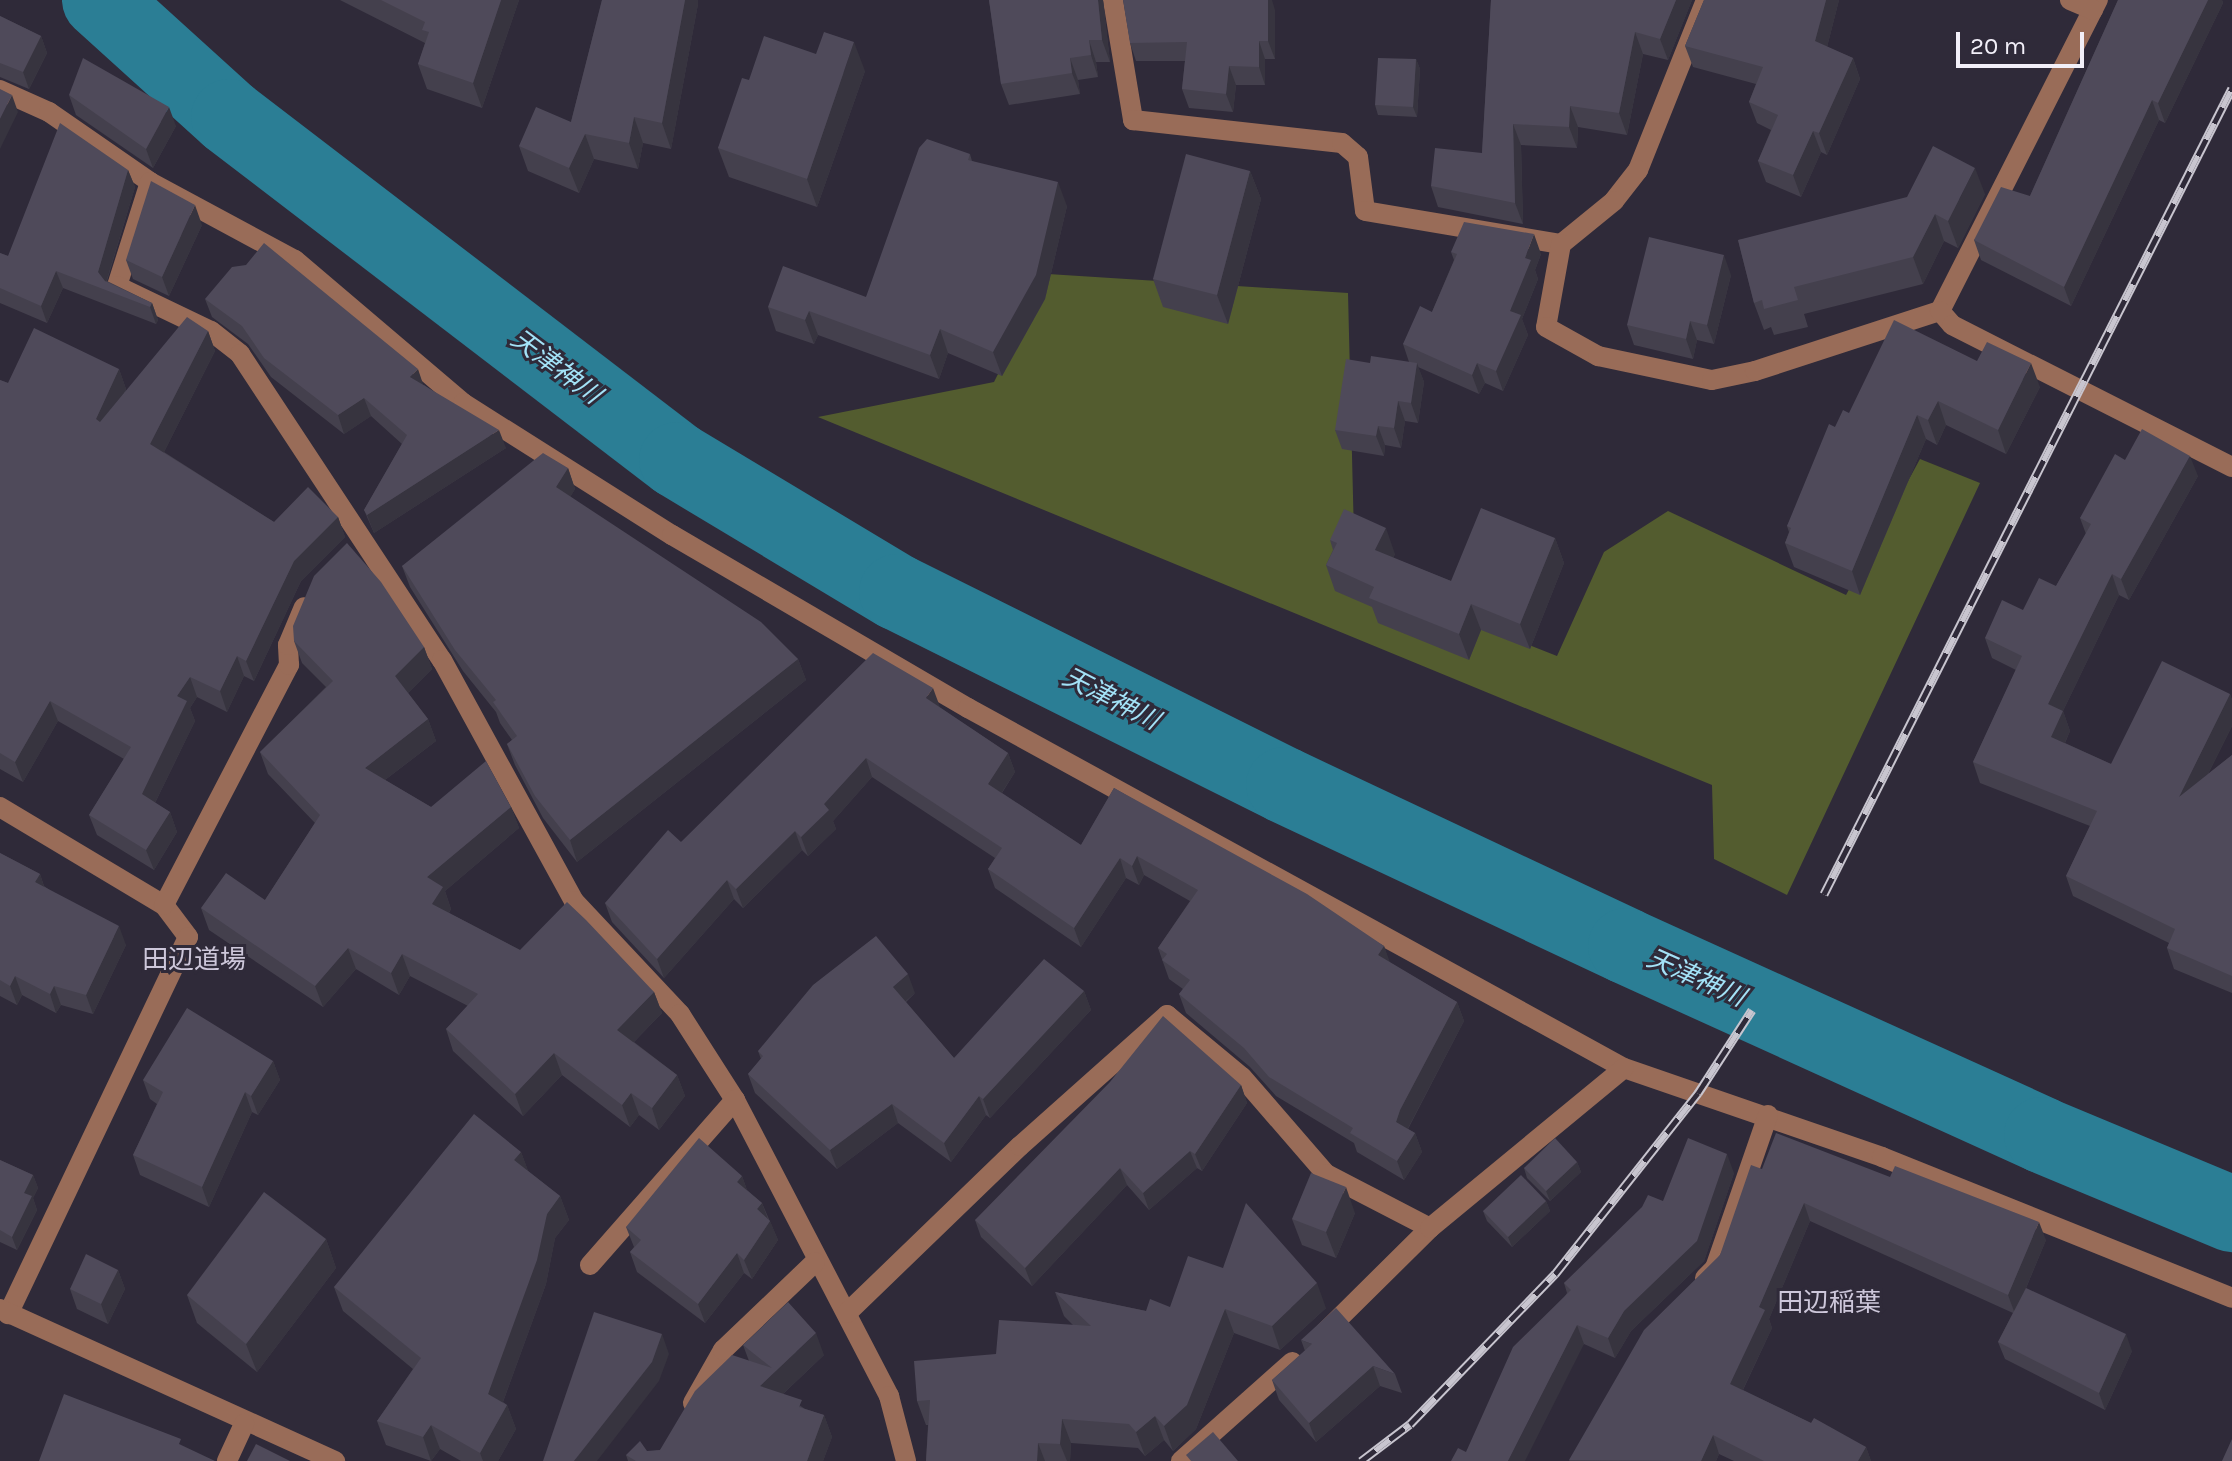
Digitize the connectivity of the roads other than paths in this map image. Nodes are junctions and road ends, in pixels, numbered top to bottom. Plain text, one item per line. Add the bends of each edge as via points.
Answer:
1 (1113, 0) edge
2 (1706, 0) edge
3 (2070, 0) edge
4 (2096, 5) edge
5 (0, 90) edge
6 (150, 182) junction
7 (1561, 244) junction
8 (1940, 311) junction
9 (2232, 467) edge
10 (362, 539) junction
11 (342, 560) edge
12 (311, 590) edge
13 (0, 807) edge
14 (164, 905) junction
15 (1624, 1068) junction
16 (735, 1100) junction
17 (1768, 1115) junction
18 (1430, 1228) junction
19 (815, 1262) junction
20 (590, 1265) dead end
21 (1694, 1289) edge
22 (2232, 1298) edge
23 (4, 1311) edge
24 (847, 1313) junction
25 (684, 1419) edge
26 (244, 1424) junction
27 (227, 1461) edge
28 (335, 1461) edge
29 (906, 1461) edge
30 (1181, 1461) edge

1 - 7 street via 1133,120 1342,143 1358,157 1365,211
2 - 7 street via 1638,170 1614,201
3 - 4 street
4 - 8 street
5 - 6 street via 49,112
6 - 10 street via 117,286 211,331 240,354
6 - 15 street via 295,260 463,403 672,535 968,708
7 - 8 street via 1546,327 1598,356 1712,380 1769,367
8 - 9 street via 1952,325
10 - 11 street
10 - 16 street via 501,760 574,901 680,1014
12 - 14 street via 288,645 289,665
13 - 14 street
14 - 23 street via 188,937
15 - 17 street
15 - 18 street
16 - 19 street
16 - 20 street
17 - 21 street via 1715,1268
17 - 22 street
18 - 24 street via 1326,1174 1242,1077 1167,1015 1020,1146
18 - 30 street
19 - 24 street
19 - 25 street via 723,1350
23 - 26 street
24 - 29 street via 889,1396
26 - 27 street
26 - 28 street

